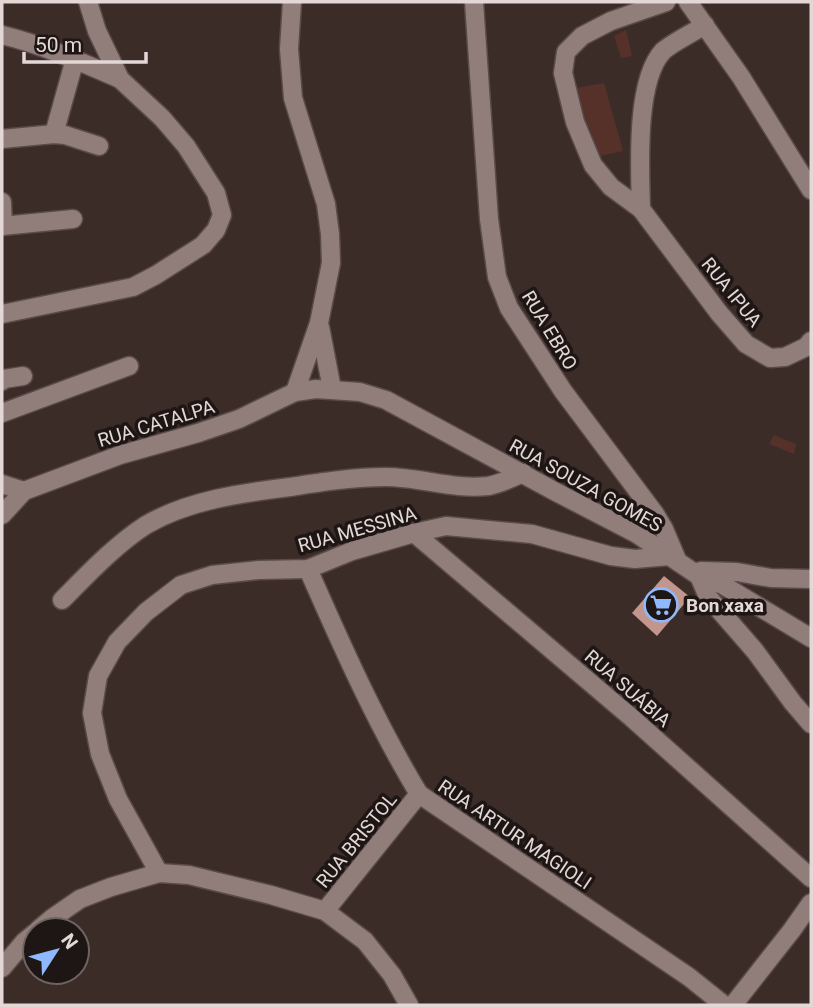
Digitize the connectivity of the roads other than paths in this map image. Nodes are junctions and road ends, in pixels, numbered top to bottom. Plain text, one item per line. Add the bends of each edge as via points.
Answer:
1 (88, 2) edge
2 (292, 2) edge
3 (474, 2) edge
4 (666, 2) edge
5 (688, 2) edge
6 (705, 25) junction
7 (2, 35) edge
8 (75, 59) junction
9 (120, 79) junction
10 (54, 134) junction
11 (2, 139) edge
12 (99, 146) dead end
13 (811, 190) edge
14 (2, 202) edge
15 (640, 209) junction
16 (73, 219) dead end
17 (2, 226) edge
18 (2, 314) edge
19 (319, 323) junction
20 (811, 341) edge
21 (129, 366) dead end
22 (23, 376) dead end
23 (2, 381) edge
24 (332, 389) junction
25 (295, 392) junction
26 (2, 413) edge
27 (523, 473) junction
28 (2, 484) edge
29 (24, 491) junction
30 (2, 514) edge
31 (414, 533) junction
32 (684, 566) junction
33 (308, 569) junction
34 (811, 579) edge
35 (62, 600) dead end
36 (811, 638) edge
37 (811, 724) edge
38 (419, 794) junction
39 (159, 873) junction
40 (811, 878) edge
41 (811, 904) edge
42 (325, 911) junction
43 (55, 916) edge
44 (21, 946) edge
45 (2, 968) edge
46 (409, 1005) edge
47 (724, 1005) edge
48 (733, 1005) edge

1 - 9 street
2 - 19 street via 293,98 326,204 330,234 331,263
3 - 32 street, RUA EBRO via 497,277 516,320 655,514
4 - 15 street, RUA IPUA via 582,36 566,52 563,73 575,122 593,166
5 - 6 street
6 - 13 street
6 - 15 street via 664,51 651,71 641,140
7 - 8 street
8 - 9 street
8 - 10 street
9 - 18 street via 162,118 204,171 222,215 216,230 203,245 133,286
10 - 11 street
10 - 12 street
14 - 17 street
15 - 20 street, RUA IPUA via 746,344 770,358 785,357
16 - 17 street
19 - 24 street
19 - 25 street
21 - 26 street
22 - 23 street
24 - 25 street, RUA CATALPA
24 - 27 street, RUA SOUZA GOMES via 387,400
25 - 29 street, RUA CATALPA via 229,422
27 - 32 street, RUA SOUZA GOMES via 637,534
27 - 35 street via 488,486 388,477 329,481 242,493 182,508 146,525
28 - 29 street
29 - 30 street, RUA CATALPA
31 - 32 street, RUA MESSINA via 446,526 532,534 611,556
31 - 33 street, RUA MESSINA
31 - 40 street, RUA SUÁBIA
32 - 34 street
32 - 36 street, RUA SOUZA GOMES
32 - 37 street, RUA EBRO
33 - 38 street, RUA ARTUR MAGIOLI via 394,752
33 - 39 street, RUA MESSINA via 212,575 181,585 146,611 117,642 98,676 92,713 100,754 118,799
38 - 42 street, RUA BRISTOL
38 - 47 street, RUA ARTUR MAGIOLI
39 - 42 street via 190,875
39 - 43 street via 80,899
41 - 48 street
42 - 46 street via 365,941
44 - 45 street

